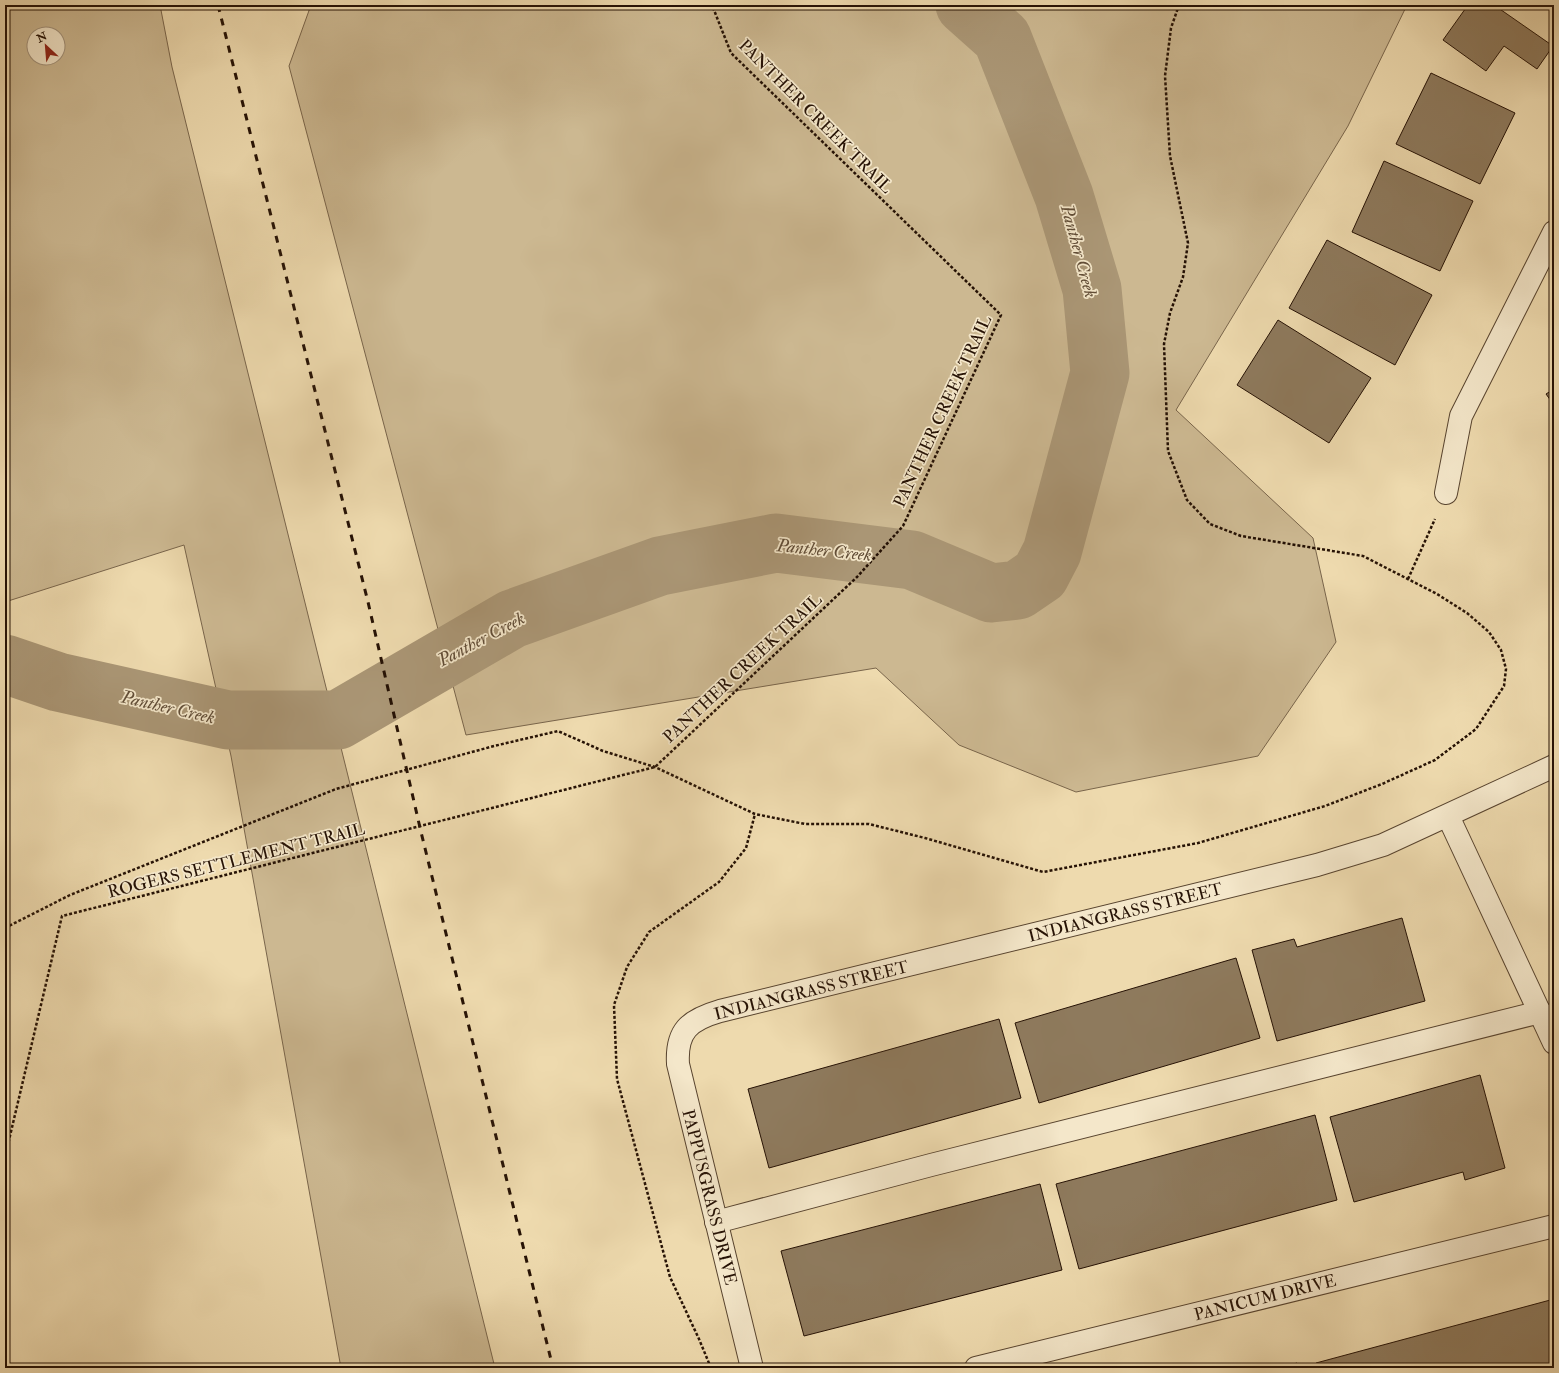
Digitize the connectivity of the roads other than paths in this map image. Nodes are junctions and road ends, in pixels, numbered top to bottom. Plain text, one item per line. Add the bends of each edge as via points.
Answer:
1 (1554, 232) edge
2 (1446, 493) road end
3 (1554, 766) edge
4 (1448, 816) junction
5 (1540, 1012) junction
6 (686, 1027) joint
7 (1554, 1043) edge
8 (716, 1222) junction
9 (1554, 1226) edge
10 (752, 1368) edge
11 (976, 1368) edge

1 - 2 street via 1461,416
3 - 4 street, INDIANGRASS STREET
4 - 5 street
4 - 6 street, INDIANGRASS STREET via 1383,845 1317,865 720,1011
5 - 7 street
5 - 8 street via 930,1165
6 - 8 street, PAPPUSGRASS DRIVE via 677,1051 678,1064
8 - 10 street, PAPPUSGRASS DRIVE
9 - 11 street, PANICUM DRIVE

